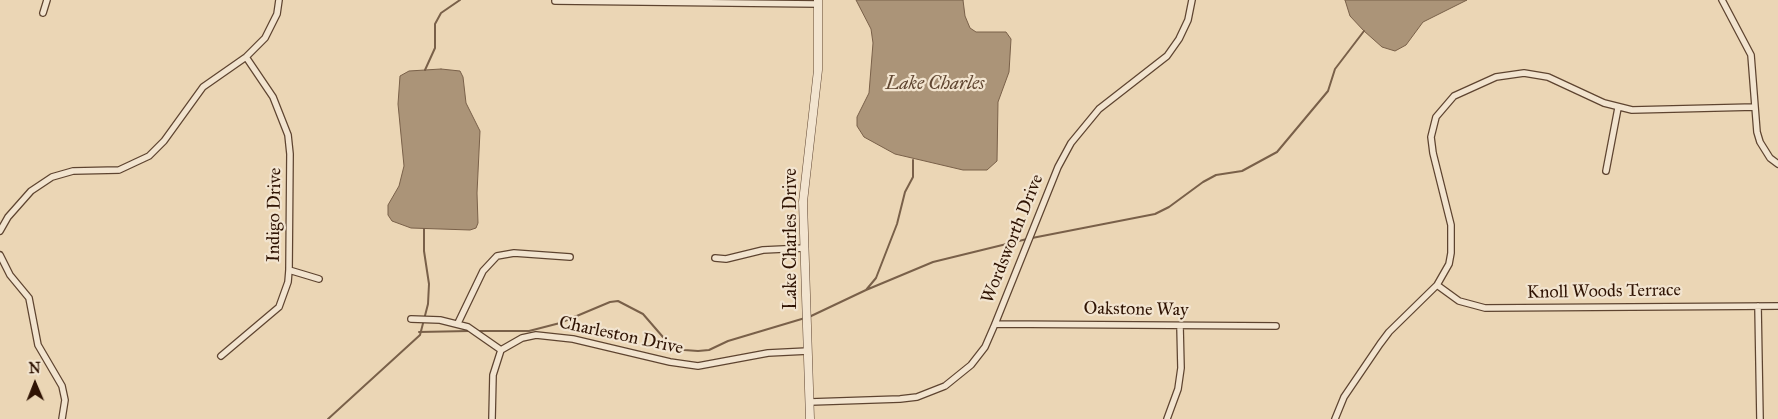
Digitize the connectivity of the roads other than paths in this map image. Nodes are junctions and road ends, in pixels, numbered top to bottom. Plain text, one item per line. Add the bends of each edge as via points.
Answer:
1 (47, 0) edge
2 (279, 0) edge
3 (1192, 0) edge
4 (1722, 0) edge
5 (555, 1) edge
6 (818, 2) edge
7 (43, 13) dead end
8 (246, 57) junction
9 (1755, 107) junction
10 (1618, 108) junction
11 (1778, 164) edge
12 (1606, 171) dead end
13 (0, 232) edge
14 (805, 248) junction
15 (0, 255) edge
16 (570, 257) dead end
17 (715, 258) dead end
18 (289, 270) junction
19 (319, 279) dead end
20 (1438, 285) junction
21 (1758, 306) junction
22 (1778, 306) edge
23 (411, 319) dead end
24 (458, 323) junction
25 (995, 324) junction
26 (1180, 326) junction
27 (1276, 326) dead end
28 (501, 350) junction
29 (808, 351) junction
30 (221, 356) dead end
31 (810, 402) junction
32 (62, 419) edge
33 (492, 419) edge
34 (810, 419) edge
35 (1167, 419) edge
36 (1335, 419) edge
37 (1760, 419) edge

1 - 7 street
2 - 8 street via 272,27
3 - 25 street, Wordsworth Drive via 1185,26 1167,56 1099,110 1070,142
4 - 9 street via 1751,55
5 - 6 street
6 - 14 street, Lake Charles Drive via 818,70 803,202
8 - 13 street via 204,87 149,156 118,170 73,171 52,177 31,191 8,217
8 - 18 street, Indigo Drive via 273,97 288,135
9 - 10 street via 1647,112
9 - 11 street via 1760,142
10 - 12 street
10 - 20 street via 1548,77 1524,72 1496,77 1460,92 1447,102 1436,117 1431,136 1449,211 1452,241 1449,264
14 - 17 street via 762,250
14 - 29 street, Lake Charles Drive
15 - 32 street via 10,275 29,298 38,346 62,386 65,400
16 - 24 street via 514,253 497,256 483,271
18 - 19 street
18 - 30 street, Indigo Drive via 279,307
20 - 21 street, Knoll Woods Terrace via 1459,301 1485,308
20 - 36 street via 1389,332 1344,397
21 - 22 street, Knoll Woods Terrace
21 - 37 street
23 - 24 street
24 - 28 street
25 - 26 street, Oakstone Way
25 - 31 street, Wordsworth Drive via 985,347 971,365 933,392 900,399
26 - 27 street, Oakstone Way
26 - 35 street via 1181,368 1178,389
28 - 29 street, Charleston Drive via 522,338 536,335 573,339 698,366 768,353
28 - 33 street via 493,375
29 - 31 street, Lake Charles Drive
31 - 34 street, Lake Charles Drive

